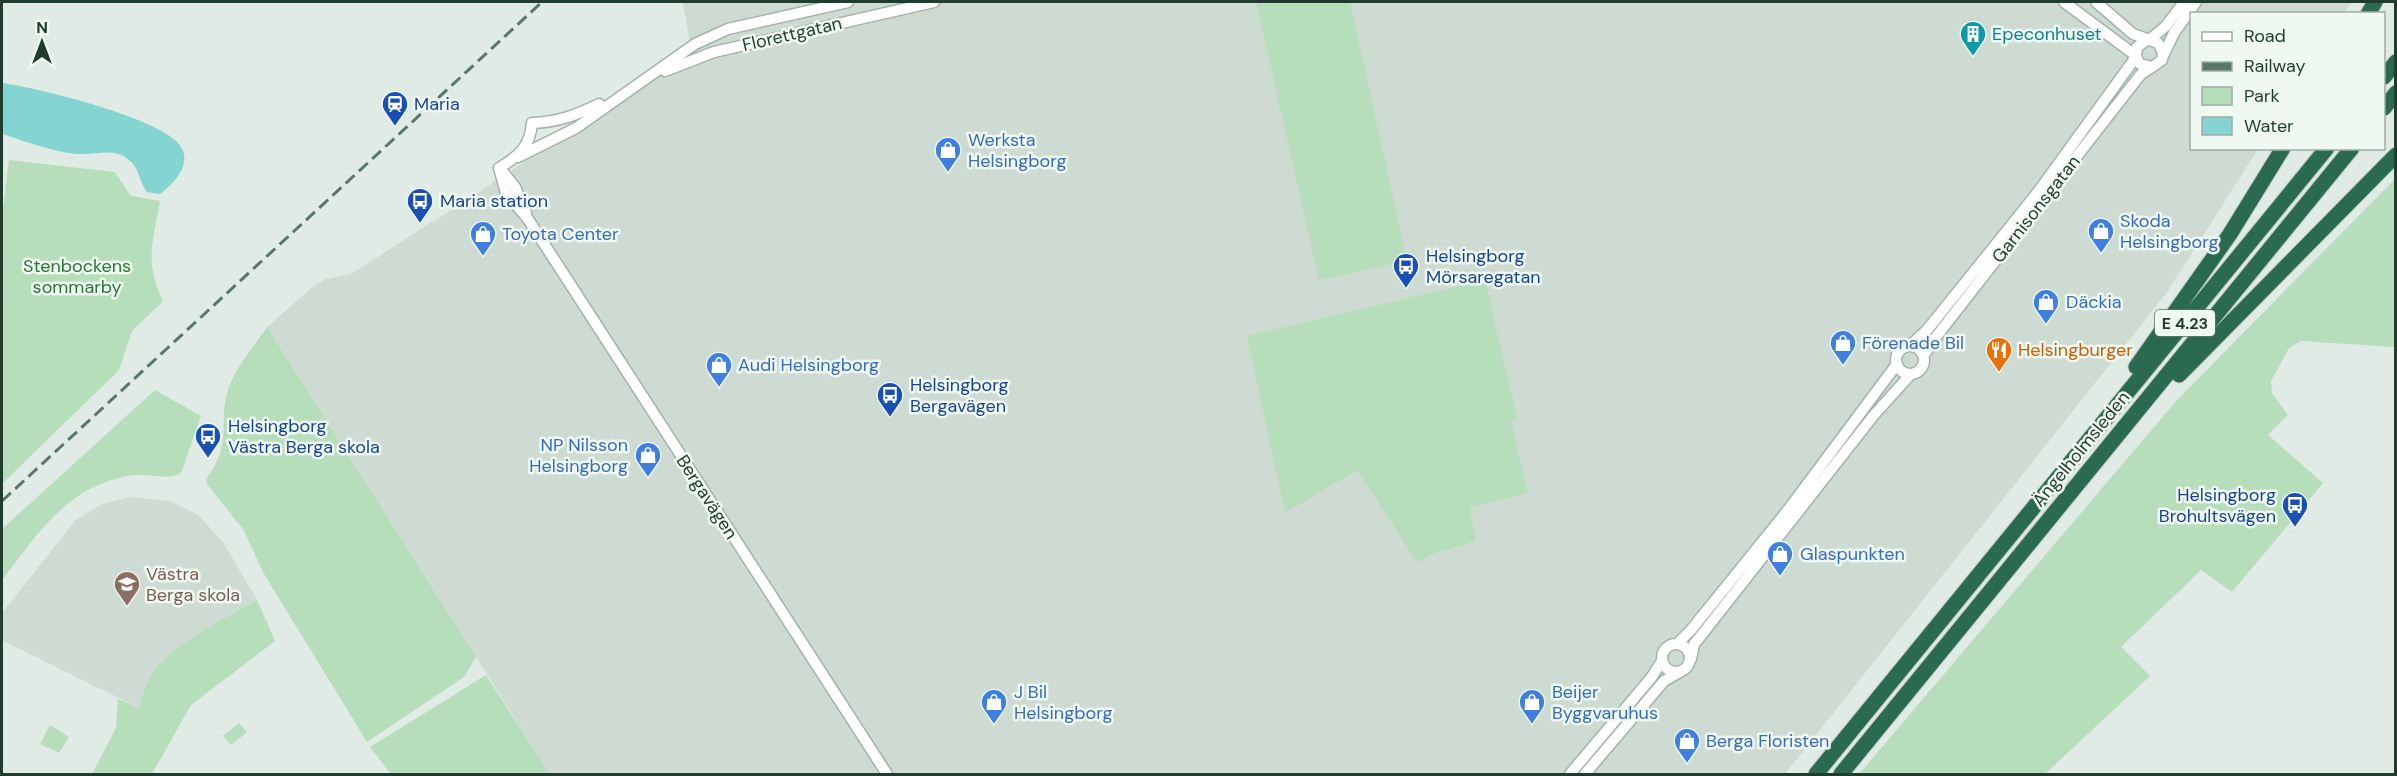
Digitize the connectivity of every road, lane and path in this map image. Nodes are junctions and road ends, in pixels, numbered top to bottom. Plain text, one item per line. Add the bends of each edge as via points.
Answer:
1 (848, 2) edge
2 (934, 2) edge
3 (2064, 2) edge
4 (2096, 2) edge
5 (2184, 2) edge
6 (2196, 2) edge
7 (2148, 40) junction
8 (2136, 56) junction
9 (2163, 56) junction
10 (2396, 62) edge
11 (2152, 67) junction
12 (653, 75) junction
13 (2385, 76) edge
14 (2396, 93) edge
15 (622, 94) junction
16 (2385, 107) edge
17 (531, 135) junction
18 (556, 136) junction
19 (2282, 150) edge
20 (2325, 150) edge
21 (2350, 150) edge
22 (2396, 155) edge
23 (518, 157) junction
24 (499, 168) joint
25 (1911, 345) junction
26 (1924, 356) junction
27 (1897, 364) junction
28 (1911, 374) junction
29 (2136, 413) junction
30 (2043, 496) junction
31 (1677, 644) junction
32 (1691, 659) junction
33 (1662, 661) junction
34 (1680, 672) junction
35 (887, 774) edge
36 (1570, 774) edge
37 (1585, 774) edge
38 (1816, 774) edge
39 (1841, 774) edge

1 - 12 street, Florettgatan via 728,29 695,44
2 - 12 street, Florettgatan via 714,52
3 - 8 street
4 - 7 street via 2129,32
5 - 7 street, Garnisonsgatan via 2166,26
6 - 9 street, Garnisonsgatan
7 - 8 street, Garnisonsgatan via 2137,47
7 - 9 street via 2161,45
8 - 11 street via 2140,64
8 - 25 street, Garnisonsgatan via 2038,192
9 - 11 street, Garnisonsgatan
10 - 13 highway
11 - 26 street, Garnisonsgatan via 2141,74
12 - 15 street, Florettgatan
14 - 16 highway
15 - 17 street, Florettgatan via 578,116 532,123
15 - 18 street, Florettgatan via 576,128
17 - 18 street
17 - 23 street
18 - 23 street, Florettgatan
19 - 30 highway via 2164,330 2076,445
20 - 30 highway, Ängelholmsleden / E 4.23
21 - 29 highway, Ängelholmsleden / E 4.23
22 - 29 highway
23 - 24 street, Florettgatan
24 - 35 street, Bergavägen via 515,187 528,219
25 - 26 street
25 - 27 street, Garnisonsgatan via 1899,351
26 - 28 street, Garnisonsgatan via 1922,368
27 - 28 street via 1904,373
27 - 31 street, Garnisonsgatan via 1788,510
28 - 32 street, Garnisonsgatan via 1874,415 1694,644
29 - 39 highway, Ängelholmsleden
30 - 38 highway, Ängelholmsleden
31 - 32 street via 1687,648
31 - 33 street, Garnisonsgatan via 1665,649
32 - 34 street, Garnisonsgatan
33 - 34 street via 1668,670
33 - 36 street, Garnisonsgatan
34 - 37 street, Garnisonsgatan via 1665,681

